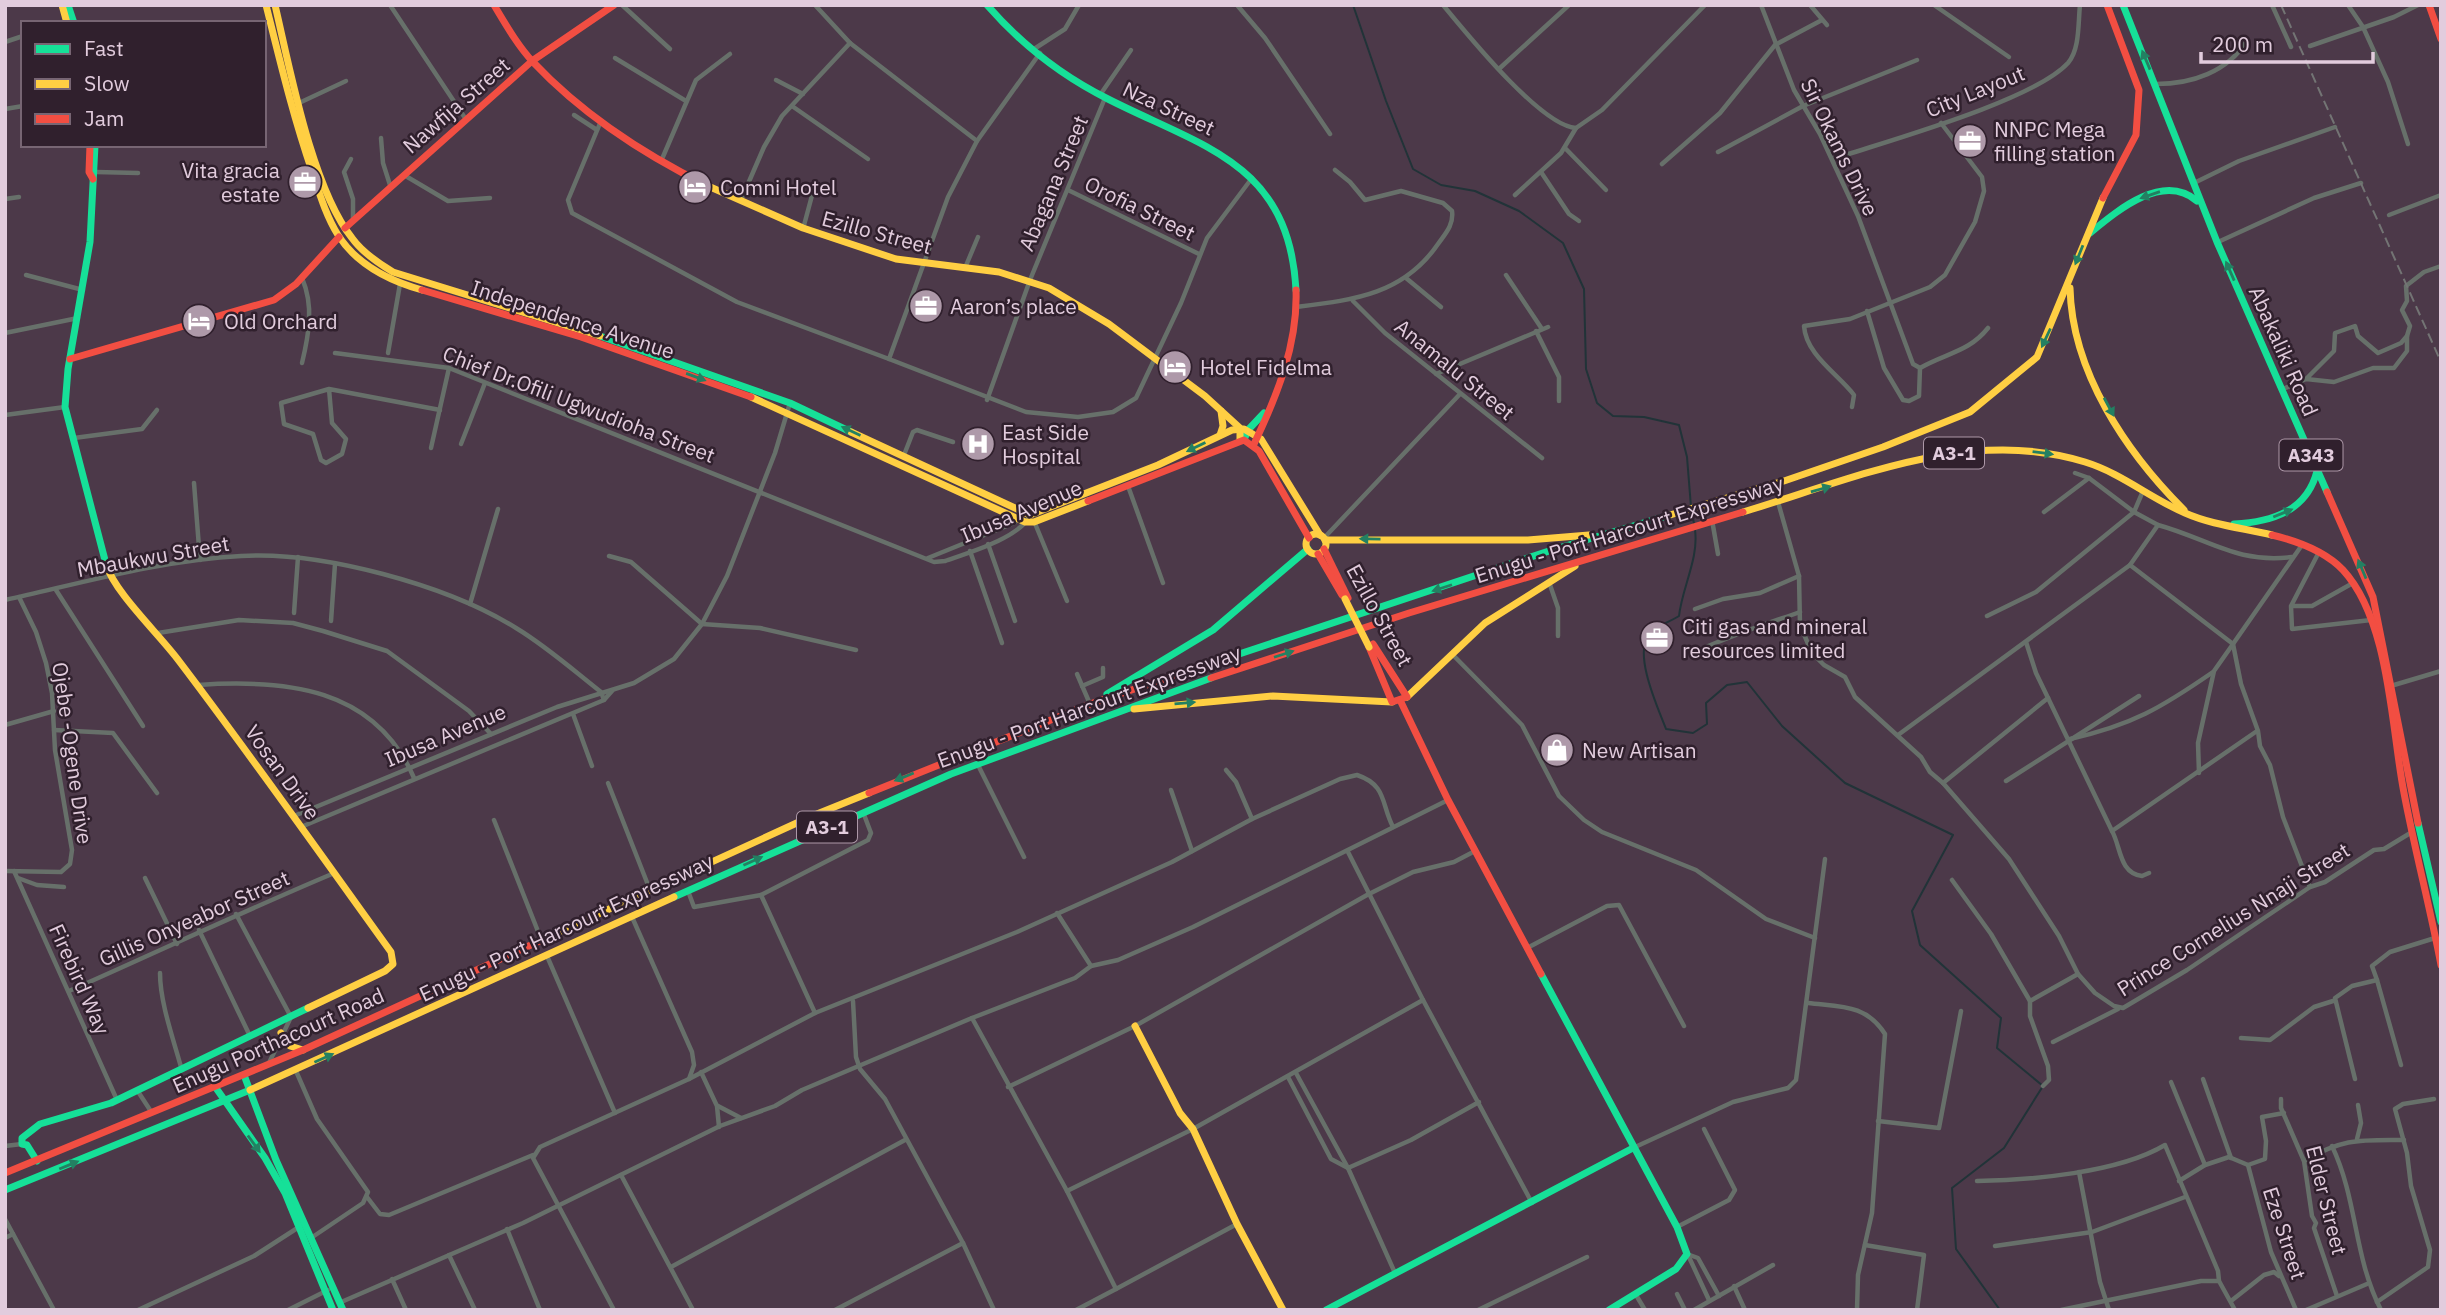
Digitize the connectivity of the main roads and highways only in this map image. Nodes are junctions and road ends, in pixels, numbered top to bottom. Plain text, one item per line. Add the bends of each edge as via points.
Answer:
1 (266, 5) edge
2 (275, 5) edge
3 (494, 5) edge
4 (614, 5) edge
5 (987, 5) edge
6 (2107, 5) edge
7 (2123, 5) edge
8 (2429, 5) edge
9 (273, 16) junction
10 (2441, 39) edge
11 (532, 61) junction
12 (297, 114) junction
13 (90, 147) edge
14 (95, 147) edge
15 (94, 181) junction
16 (2206, 216) junction
17 (345, 228) junction
18 (2087, 235) junction
19 (339, 237) junction
20 (2071, 275) junction
21 (70, 359) junction
22 (1221, 410) junction
23 (1265, 411) junction
24 (1244, 429) junction
25 (1220, 436) junction
26 (1259, 436) junction
27 (1242, 440) junction
28 (1254, 444) junction
29 (889, 453) junction
30 (2318, 470) junction
31 (2194, 517) junction
32 (1028, 518) junction
33 (2224, 524) junction
34 (1609, 532) junction
35 (1308, 538) junction
36 (1323, 538) junction
37 (1308, 549) junction
38 (1321, 551) junction
39 (1583, 560) junction
40 (1371, 645) junction
41 (1400, 700) junction
42 (1092, 703) junction
43 (1117, 711) junction
44 (2441, 922) edge
45 (2441, 965) edge
46 (1135, 1026) road end
47 (281, 1033) road end
48 (303, 1050) junction
49 (244, 1075) junction
50 (216, 1088) junction
51 (251, 1090) junction
52 (223, 1102) junction
53 (1633, 1148) junction
54 (37, 1161) junction
55 (5, 1173) edge
56 (5, 1190) edge
57 (330, 1289) junction
58 (337, 1307) edge
59 (1283, 1310) edge
60 (1326, 1310) edge
61 (1609, 1310) edge

1 - 9 main road, Independence Avenue
2 - 9 main road, Independence Avenue
3 - 11 main road, Ezillo Street
4 - 11 main road, Nawfija Street
5 - 23 main road, Nza Street via 1037,51 1103,97 1194,136 1236,162 1272,206 1285,237 1296,307 1283,376
6 - 18 main road, A343 via 2139,90 2140,112 2131,147
16 -> 7 main road, Abakaliki Road / A343
8 - 10 main road
9 - 12 main road, Independence Avenue
9 - 12 main road, Independence Avenue via 299,103
11 - 17 main road, Nawfija Street
11 - 22 main road, Ezillo Street via 601,121 662,159 803,230 922,264 1030,280 1083,306
12 - 17 main road, Independence Avenue
12 - 19 main road, Independence Avenue via 312,175
13 - 15 main road via 89,172
14 - 15 main road
15 - 21 main road, Vosan Drive via 83,290
16 -> 18 main road, A343 via 2189,194 2162,191 2121,207
30 -> 16 main road, Abakaliki Road / A343
29 -> 17 main road, Independence Avenue via 790,403 578,327 393,272 363,252
18 -> 20 main road, Enugu Porthacourt Road / A343
19 - 21 main road via 302,278 274,300
19 -> 29 main road, Independence Avenue via 371,269 400,284 605,345
20 -> 31 main road, A343 via 2069,317 2091,373 2121,432 2156,483
20 -> 34 main road, Enugu Porthacourt Road / A3-1 via 2037,357 1970,412 1883,447
21 - 54 main road, Vosan Drive via 65,407 110,578 158,633 294,816 391,952 393,964 117,1100 33,1127 22,1144
22 - 24 main road, Ezillo Street
22 - 25 main road
23 - 24 main road
23 - 26 main road, Nza Street
24 - 25 main road, Ibusa Avenue
24 - 26 main road
24 - 27 main road
25 -> 32 main road, Ibusa Avenue
26 - 28 main road, Nza Street
26 - 36 main road
27 - 28 main road
27 - 32 main road, Ibusa Avenue via 1128,486
28 - 35 main road
29 - 32 main road, Independence Avenue
29 - 32 main road, Independence Avenue via 904,456
33 -> 30 main road, A343 via 2249,524 2293,509 2311,495
44 -> 30 main road, Abakaliki Road / A343 via 2373,597
31 - 33 main road, Enugu - Port Harcourt Expressway / A343
39 -> 31 main road, Enugu - Port Harcourt Expressway / A3-1 via 1884,469 1982,449 2079,459
33 - 45 main road, A343 via 2320,551 2341,568 2362,596 2371,620
34 -> 36 main road via 1528,540
34 -> 42 main road, Enugu Porthacourt Road / A3-1
35 - 36 main road
35 - 37 main road
36 - 38 main road
37 - 38 main road
37 - 42 main road via 1213,630
38 - 40 main road, Ezillo Street, bridge
39 - 41 main road via 1485,622
43 -> 39 main road, Enugu - Port Harcourt Expressway / A3-1
40 - 41 main road, Ezillo Street
40 - 41 main road, Ezillo Street
43 -> 41 main road via 1273,696
41 - 53 main road via 1448,800
42 -> 48 main road, Enugu Porthacourt Road / A3-1 via 882,785
51 -> 43 main road, Enugu - Port Harcourt Expressway / A3-1 via 863,811
46 - 59 main road via 1193,1129
47 - 48 main road via 290,1046
48 - 49 main road, Enugu Porthacourt Road / A3-1
49 - 50 main road, Enugu Porthacourt Road / A3-1
49 - 51 main road
50 - 52 main road
50 - 54 main road, Enugu Porthacourt Road / A3-1
51 - 52 main road, Enugu - Port Harcourt Expressway / A3-1
51 - 57 main road
56 -> 52 main road, Enugu - Port Harcourt Expressway / A3-1
52 -> 57 main road via 266,1160
53 - 60 main road
53 - 61 main road via 1687,1254 1676,1269
54 - 55 main road, Enugu Porthacourt Road / A3-1
57 - 58 main road

